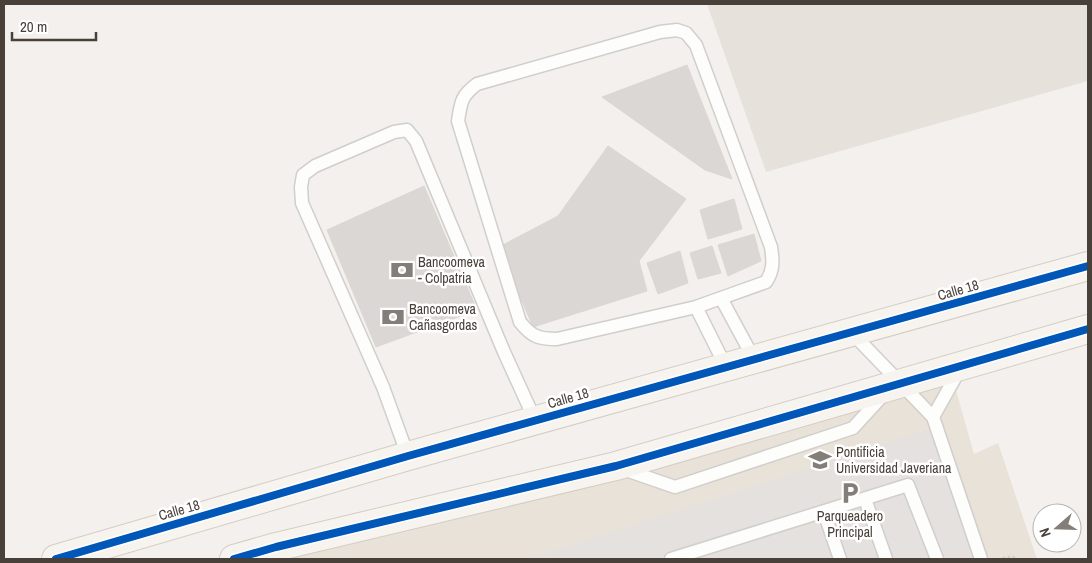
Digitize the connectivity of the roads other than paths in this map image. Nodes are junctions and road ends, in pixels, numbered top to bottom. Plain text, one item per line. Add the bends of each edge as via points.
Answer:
1 (1088, 266) edge
2 (721, 298) junction
3 (696, 307) junction
4 (1088, 329) edge
5 (851, 332) junction
6 (754, 359) junction
7 (962, 366) junction
8 (726, 367) junction
9 (896, 385) junction
10 (933, 417) junction
11 (535, 420) junction
12 (408, 456) junction
13 (616, 466) junction
14 (865, 499) junction
15 (824, 512) junction
16 (282, 553) edge
17 (56, 559) edge
18 (234, 559) edge
19 (672, 559) edge
20 (840, 559) edge
21 (886, 559) edge
22 (937, 559) edge
23 (981, 559) edge

1 - 5 main road, Calle 18
2 - 3 lane
2 - 3 lane via 766,282 774,263 696,45 686,33 677,30 660,32 477,84 466,92 458,121 520,322 529,333 542,339 558,340
2 - 6 lane
3 - 8 lane
4 - 7 main road
5 - 6 main road, Calle 18
5 - 9 lane
6 - 8 main road, Calle 18
7 - 9 main road
7 - 10 lane
8 - 11 main road, Calle 18
9 - 10 lane
9 - 13 main road
9 - 13 lane via 853,428 675,487
10 - 23 lane
11 - 12 main road, Calle 18
11 - 12 lane via 416,141 407,130 394,132 315,166 303,175 301,187 302,204 383,387
12 - 17 main road, Calle 18
13 - 16 main road
14 - 15 lane
14 - 21 lane
14 - 22 lane via 908,485
15 - 19 lane
15 - 20 lane
16 - 18 main road

